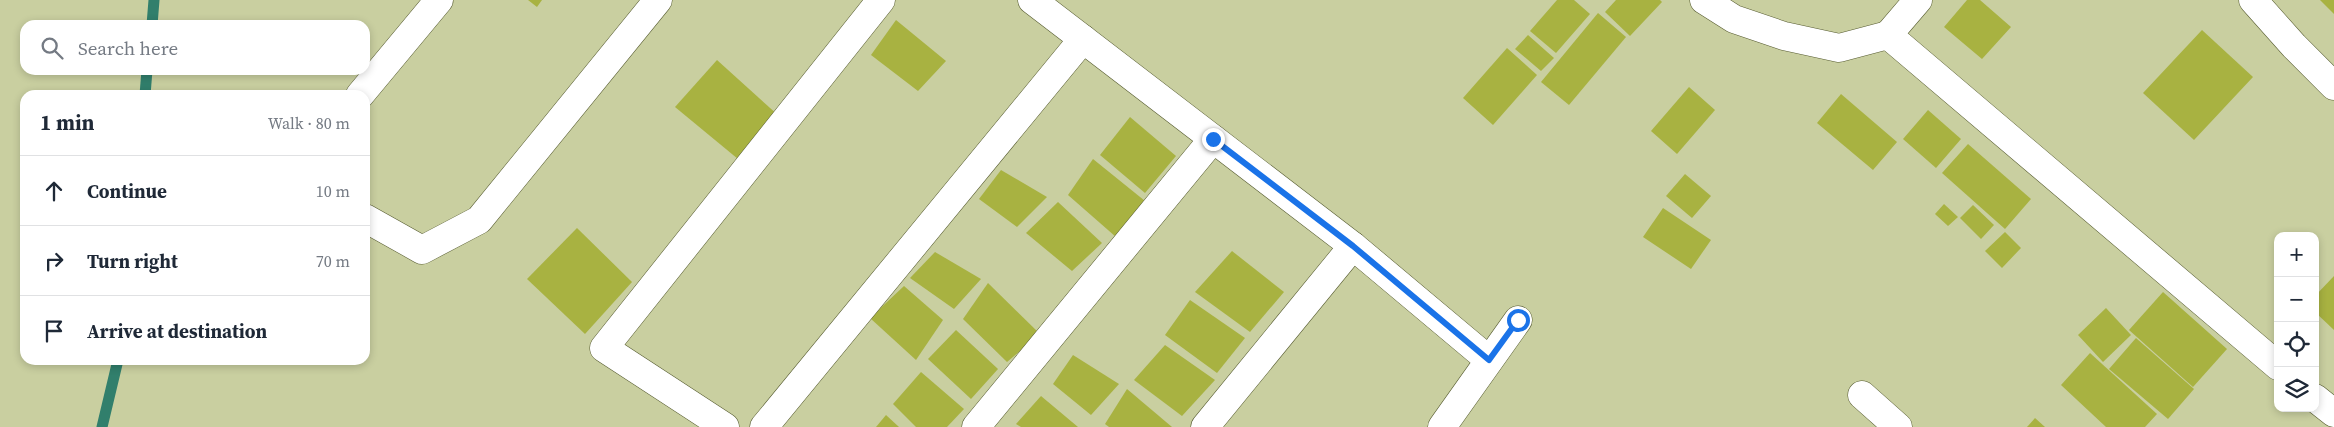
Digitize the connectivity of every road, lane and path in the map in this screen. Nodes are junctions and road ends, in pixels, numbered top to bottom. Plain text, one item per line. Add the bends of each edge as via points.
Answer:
1 (439, 0) edge
2 (658, 0) edge
3 (881, 0) edge
4 (1032, 0) edge
5 (1704, 0) edge
6 (1918, 0) edge
7 (2253, 0) edge
8 (1888, 35) junction
9 (1083, 39) junction
10 (2334, 86) edge
11 (364, 90) edge
12 (1213, 139) junction
13 (370, 221) edge
14 (1353, 246) junction
15 (1518, 320) dead end
16 (1489, 360) junction
17 (2274, 363) edge
18 (1862, 395) dead end
19 (2319, 401) edge
20 (2334, 413) edge
21 (725, 427) edge
22 (764, 427) edge
23 (976, 427) edge
24 (1205, 427) edge
25 (1442, 427) edge
26 (1898, 427) edge

1 - 11 street
2 - 13 street via 480,220 422,250
3 - 21 street via 604,348
4 - 9 street
5 - 8 street via 1734,19 1784,36 1839,48
6 - 8 street
7 - 10 street
8 - 17 street
9 - 12 street
9 - 22 street
12 - 14 street
12 - 23 street
14 - 16 street
14 - 24 street
15 - 16 street
16 - 25 street
18 - 26 street
19 - 20 street

